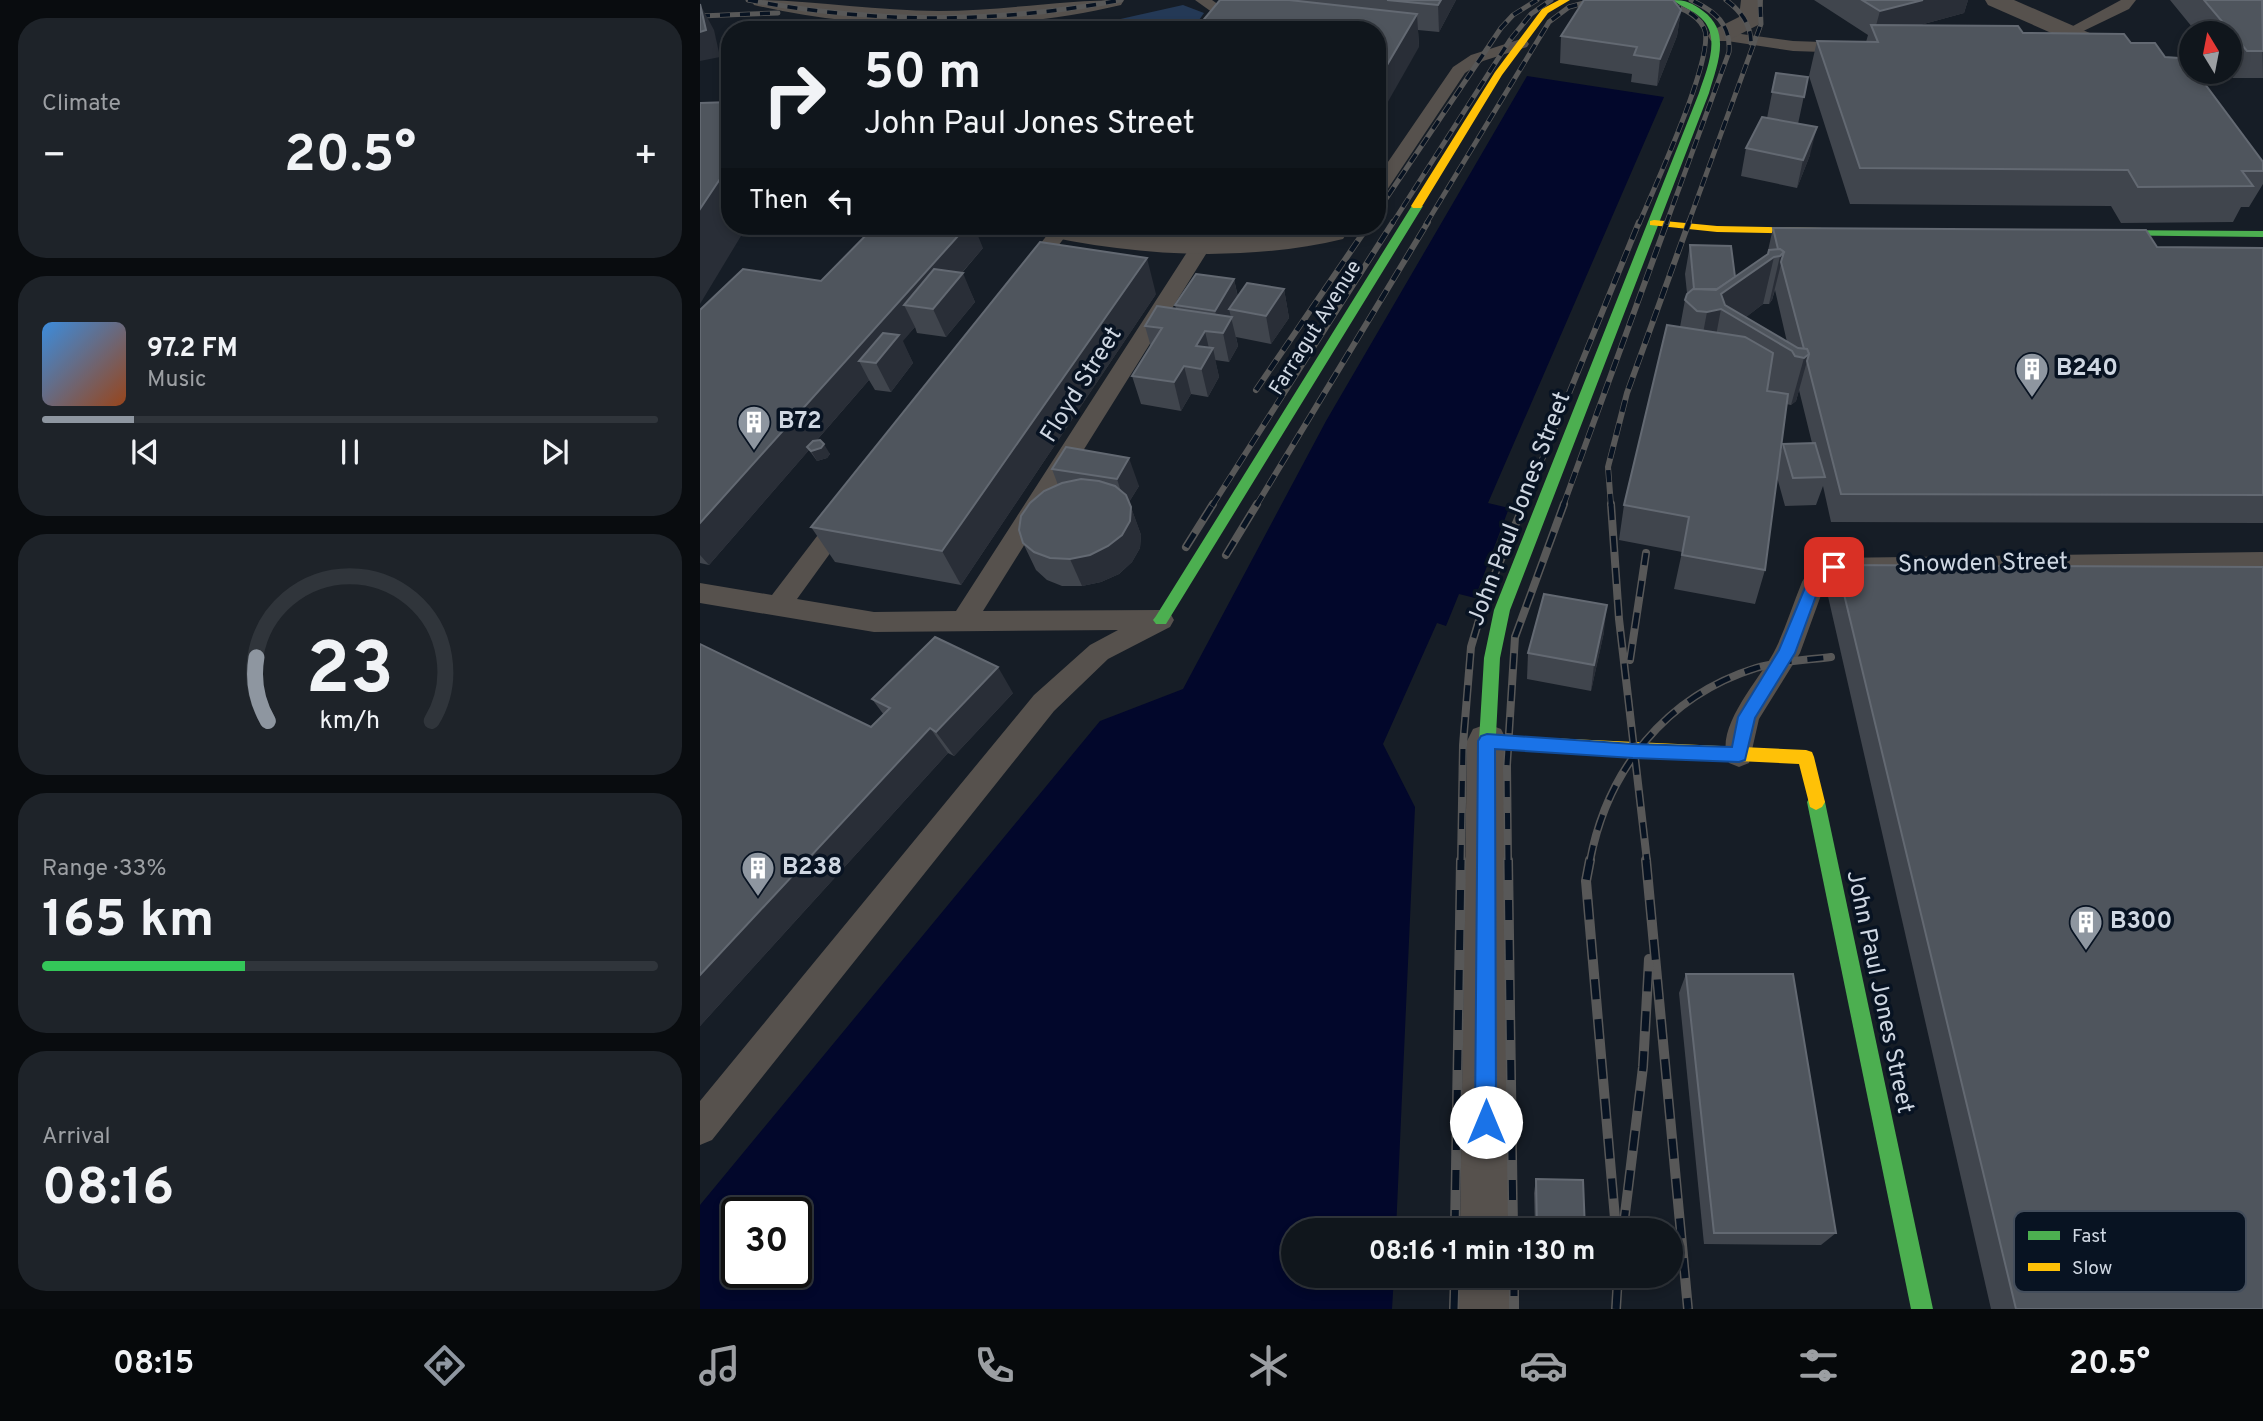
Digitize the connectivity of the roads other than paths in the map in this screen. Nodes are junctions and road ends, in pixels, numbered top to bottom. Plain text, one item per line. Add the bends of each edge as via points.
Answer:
1 (762, 0) edge
2 (1113, 0) edge
3 (1202, 0) edge
4 (1566, 0) edge
5 (1678, 0) edge
6 (1752, 0) edge
7 (1996, 0) edge
8 (2129, 0) edge
9 (1221, 12) edge
10 (920, 21) edge
11 (954, 21) edge
12 (2068, 33) junction
13 (1719, 36) junction
14 (1521, 44) junction
15 (1864, 48) edge
16 (2132, 60) edge
17 (1386, 179) edge
18 (1654, 223) junction
19 (1845, 232) edge
20 (2082, 233) edge
21 (2263, 234) edge
22 (1046, 235) edge
23 (1092, 235) edge
24 (1313, 235) edge
25 (1201, 246) junction
26 (1019, 285) edge
27 (860, 496) edge
28 (2263, 561) edge
29 (700, 593) edge
30 (777, 607) junction
31 (1161, 620) junction
32 (962, 623) junction
33 (1487, 741) junction
34 (1739, 755) junction
35 (700, 1128) edge
36 (1486, 1218) edge
37 (1486, 1288) edge
38 (1485, 1309) edge
39 (1922, 1309) edge

1 - 10 street
2 - 11 street
3 - 9 lane
4 - 14 street, Farragut Avenue via 1545,11
5 - 13 street via 1702,12
6 - 13 street via 1750,20
7 - 12 street
8 - 12 lane
12 - 16 street
13 - 15 lane via 1793,46
13 - 18 street, John Paul Jones Street via 1704,93
14 - 17 lane via 1477,58 1459,70
14 - 31 street, Farragut Avenue via 1498,74
18 - 19 street
18 - 33 street, John Paul Jones Street via 1495,631
20 - 21 street
22 - 26 lane
23 - 25 street
24 - 25 street via 1277,243
25 - 32 lane, Floyd Street
27 - 30 lane
28 - 34 lane, Snowden Street via 1834,567 1814,582 1787,653 1746,717
29 - 30 lane
30 - 32 lane via 874,622
31 - 32 lane
31 - 35 lane via 1099,652 1044,703
33 - 34 street, John Paul Jones Street
33 - 36 street
34 - 39 street, John Paul Jones Street via 1806,757
37 - 38 street

